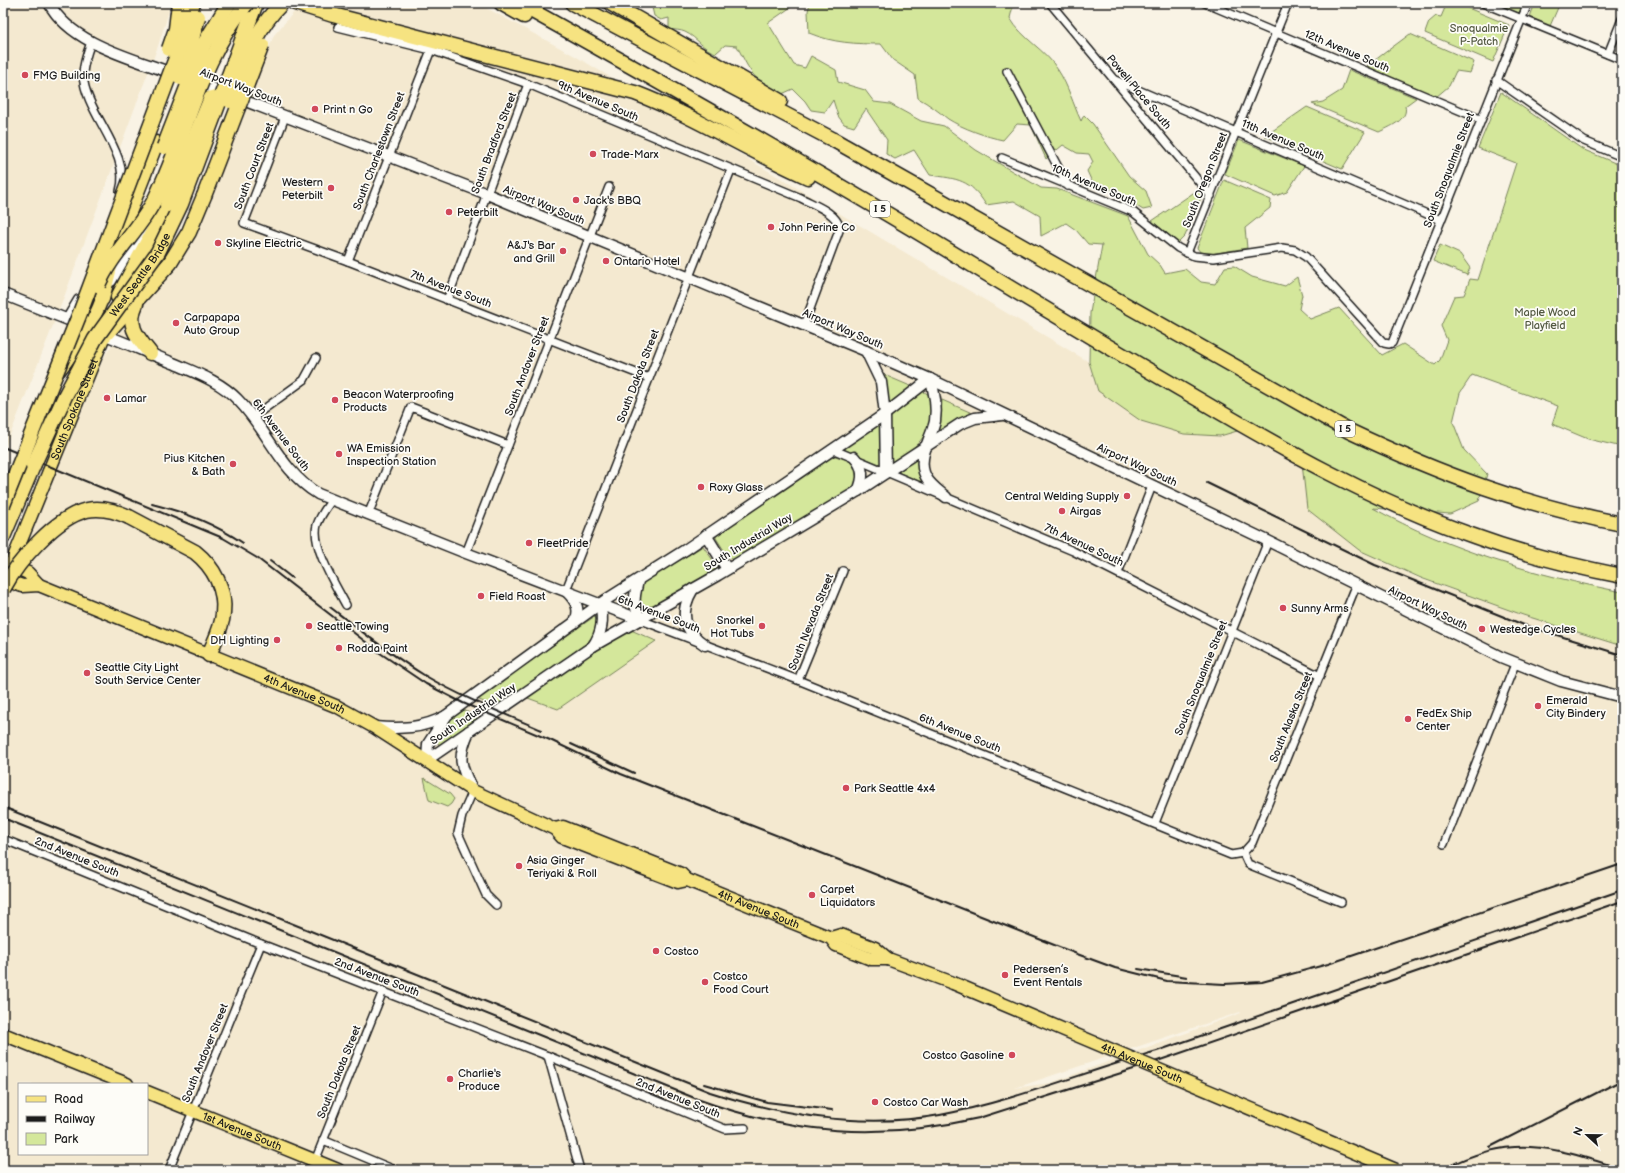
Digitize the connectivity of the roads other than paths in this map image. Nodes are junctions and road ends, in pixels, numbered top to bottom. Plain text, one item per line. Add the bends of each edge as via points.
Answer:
1 (49, 3) edge
2 (179, 3) edge
3 (193, 3) edge
4 (200, 3) edge
5 (229, 3) edge
6 (247, 3) edge
7 (256, 3) edge
8 (283, 3) edge
9 (295, 3) edge
10 (500, 3) edge
11 (518, 3) edge
12 (572, 3) edge
13 (610, 3) edge
14 (1050, 3) edge
15 (1205, 3) edge
16 (1288, 3) edge
17 (1483, 3) edge
18 (1528, 3) edge
19 (250, 19) junction
20 (1522, 19) junction
21 (1622, 20) edge
22 (557, 25) junction
23 (338, 27) dead end
24 (1276, 34) junction
25 (91, 42) junction
26 (431, 50) junction
27 (1608, 54) junction
28 (1622, 60) edge
29 (1007, 71) dead end
30 (1115, 80) junction
31 (1496, 80) junction
32 (528, 84) junction
33 (203, 85) junction
34 (285, 117) junction
35 (1480, 119) junction
36 (1236, 132) junction
37 (832, 139) junction
38 (160, 145) junction
39 (388, 157) junction
40 (1622, 157) edge
41 (1002, 158) dead end
42 (731, 170) junction
43 (1068, 186) junction
44 (609, 187) dead end
45 (487, 194) junction
46 (1211, 196) junction
47 (882, 210) junction
48 (1441, 220) junction
49 (244, 223) joint
50 (110, 230) junction
51 (143, 233) junction
52 (589, 236) junction
53 (1187, 253) junction
54 (348, 261) junction
55 (689, 277) junction
56 (3, 294) edge
57 (118, 297) junction
58 (102, 299) junction
59 (138, 300) junction
60 (447, 300) junction
61 (71, 322) junction
62 (804, 325) junction
63 (89, 328) junction
64 (105, 335) junction
65 (549, 339) junction
66 (1389, 344) joint
67 (866, 351) junction
68 (150, 353) junction
69 (316, 358) dead end
70 (85, 359) junction
71 (649, 378) junction
72 (930, 379) junction
73 (48, 386) junction
74 (39, 409) junction
75 (884, 414) junction
76 (1004, 415) junction
77 (253, 417) junction
78 (69, 424) junction
79 (508, 445) junction
80 (926, 446) junction
81 (832, 449) junction
82 (854, 458) junction
83 (886, 472) junction
84 (1152, 486) junction
85 (858, 491) junction
86 (946, 497) junction
87 (3, 498) edge
88 (331, 501) junction
89 (3, 505) edge
90 (368, 514) junction
91 (1622, 524) edge
92 (706, 535) junction
93 (3, 537) edge
94 (1268, 541) junction
95 (466, 554) junction
96 (7, 563) edge
97 (727, 569) junction
98 (843, 571) dead end
99 (1118, 573) junction
100 (1622, 576) edge
101 (638, 581) junction
102 (3, 583) edge
103 (39, 585) junction
104 (1356, 586) junction
105 (693, 589) junction
106 (566, 590) junction
107 (600, 604) junction
108 (346, 606) dead end
109 (641, 620) junction
110 (574, 623) junction
111 (1232, 631) junction
112 (705, 645) junction
113 (593, 646) junction
114 (209, 655) junction
115 (1515, 664) junction
116 (1320, 676) junction
117 (798, 680) junction
118 (1622, 697) edge
119 (447, 715) junction
120 (374, 727) junction
121 (470, 730) junction
122 (427, 760) junction
123 (473, 791) junction
124 (1155, 823) junction
125 (556, 829) junction
126 (3, 839) edge
127 (583, 844) junction
128 (1444, 844) dead end
129 (626, 852) junction
130 (1243, 853) junction
131 (687, 880) junction
132 (1341, 902) dead end
133 (496, 905) dead end
134 (261, 944) junction
135 (383, 991) junction
136 (3, 1034) edge
137 (548, 1056) junction
138 (125, 1083) edge
139 (148, 1092) edge
140 (194, 1111) junction
141 (745, 1128) dead end
142 (323, 1140) junction
143 (315, 1160) junction
144 (169, 1170) edge
145 (338, 1170) edge
146 (395, 1170) edge
147 (580, 1170) edge
148 (1396, 1170) edge

1 - 25 street, Airport Way South via 67,25
2 - 50 highway, bridge via 176,29
3 - 50 highway, bridge via 176,58
4 - 38 highway, bridge via 186,65
5 - 38 highway, bridge via 204,44
6 - 61 highway, bridge via 224,35 206,69 155,200 110,263 88,308
7 - 19 highway, West Seattle Bridge
8 - 59 highway, bridge via 259,51 194,221 180,248 160,276
8 - 70 highway, bridge via 267,18 253,43 185,218 174,240 154,271
9 - 47 highway via 605,84 665,104 780,164
10 - 22 highway via 538,23
11 - 22 highway, I 5
12 - 37 highway, I 5
13 - 37 highway via 802,114
14 - 30 street, Powell Place South
15 - 24 street, 12th Avenue South
16 - 24 street, South Oregon Street
17 - 20 street
18 - 20 street, South Snoqualmie Street
19 - 57 highway, bridge via 217,85 167,205
19 - 70 highway, West Seattle Bridge, bridge via 182,204 158,252 95,339
20 - 27 street
20 - 31 street, South Snoqualmie Street
21 - 27 street
22 - 47 highway, I 5
23 - 26 street, 9th Avenue South
24 - 35 street, 12th Avenue South
24 - 36 street, South Oregon Street
25 - 33 street, Airport Way South
25 - 61 street, South Spokane Street via 84,65 84,83 92,106 117,156 122,178 116,203
26 - 32 street, 9th Avenue South
26 - 39 street, South Charlestown Street
27 - 28 street
29 - 43 street
30 - 36 street, 11th Avenue South
30 - 46 street, Powell Place South
31 - 35 street, South Snoqualmie Street
31 - 40 street via 1584,141
32 - 42 street, 9th Avenue South
32 - 45 street, South Bradford Street
33 - 34 street, Airport Way South
33 - 51 street, South Spokane Street
34 - 39 street, Airport Way South
34 - 49 street, South Court Street
35 - 48 street, South Snoqualmie Street
36 - 46 street, South Oregon Street
36 - 48 street, 11th Avenue South
37 - 91 highway, I 5 via 1349,431 1413,461 1484,488 1542,506
38 - 58 highway via 141,205 117,242
39 - 45 street, Airport Way South
39 - 54 street, South Charlestown Street
41 - 43 street, 10th Avenue South
42 - 55 street, South Dakota Street
42 - 62 street, 9th Avenue South via 801,198 833,215 839,222 840,228
43 - 53 street, 10th Avenue South via 1133,212
44 - 52 street, South Andover Street
45 - 52 street, Airport Way South
45 - 60 street, South Bradford Street
46 - 53 street, South Oregon Street
47 - 100 highway, I 5 via 1094,339 1291,454 1445,526 1525,553
48 - 66 street, South Snoqualmie Street via 1392,343
49 - 54 street, 7th Avenue South
50 - 61 highway, bridge
51 - 57 street, South Spokane Street
51 - 58 street, South Spokane Street via 122,260
52 - 55 street, Airport Way South
52 - 65 street, South Andover Street
53 - 66 street, 10th Avenue South via 1214,258 1275,248 1295,250 1306,257 1384,343
54 - 60 street, 7th Avenue South
55 - 62 street, Airport Way South
55 - 71 street, South Dakota Street
56 - 61 street, 6th Avenue South
57 - 64 main road, South Spokane Street
58 - 63 main road, South Spokane Street
59 - 64 highway
59 - 68 highway via 131,324 136,336
60 - 65 street, 7th Avenue South
61 - 63 street, 6th Avenue South
61 - 73 street, South Spokane Street via 65,332
61 - 89 highway, bridge
62 - 67 street, Airport Way South
63 - 64 street, 6th Avenue South
63 - 73 main road, South Spokane Street via 76,350
64 - 68 street, 6th Avenue South
64 - 78 main road, South Spokane Street
65 - 71 street, 7th Avenue South
65 - 79 street, South Andover Street
67 - 72 street, Airport Way South
67 - 75 street via 880,382
68 - 77 street, 6th Avenue South via 218,383 232,393
69 - 77 street via 304,380 295,389
70 - 93 highway, West Seattle Bridge, bridge via 53,422
71 - 106 street, South Dakota Street
72 - 75 street, South Industrial Way
72 - 76 street, Airport Way South
72 - 80 street via 935,392 936,409
73 - 74 main road, South Spokane Street
74 - 78 main road via 40,420 46,428 55,430
74 - 87 main road, South Spokane Street
75 - 81 street, South Industrial Way
75 - 83 street
76 - 80 street, South Industrial Way via 975,418 960,424
76 - 84 street, Airport Way South
77 - 88 street, 6th Avenue South via 281,459 299,480
78 - 96 main road, South Spokane Street
79 - 90 street via 412,407
79 - 95 street, South Andover Street
80 - 83 street, South Industrial Way
80 - 86 street via 922,460 923,470 927,479
81 - 82 street, 7th Avenue South
81 - 92 street, South Industrial Way
82 - 83 street, 7th Avenue South
82 - 85 street via 862,470 862,482
83 - 85 street, South Industrial Way
83 - 86 street, 7th Avenue South
84 - 94 street, Airport Way South
84 - 99 street
85 - 97 street, South Industrial Way
86 - 99 street, 7th Avenue South
88 - 90 street, 6th Avenue South
88 - 108 street via 321,516 316,535 320,551
90 - 95 street, 6th Avenue South
92 - 97 street
92 - 101 street, South Industrial Way
94 - 104 street, Airport Way South
94 - 111 street, South Snoqualmie Street
95 - 106 street, 6th Avenue South
96 - 102 main road, South Spokane Street
96 - 103 main road, 4th Avenue South via 28,573
97 - 105 street, South Industrial Way
98 - 117 street, South Nevada Street
99 - 111 street, 7th Avenue South
101 - 107 street, South Industrial Way
101 - 109 street via 634,602
102 - 103 main road, 4th Avenue South
102 - 114 highway, bridge via 62,522 94,509 109,510 129,517 195,552 215,574 222,596 223,615
103 - 114 main road, 4th Avenue South
104 - 115 street, Airport Way South
104 - 116 street, South Alaska Street
105 - 109 street, South Industrial Way
105 - 112 street via 685,604 685,620 696,638
106 - 107 street, 6th Avenue South
106 - 110 street via 578,609
107 - 109 street, 6th Avenue South
107 - 110 street, South Industrial Way
107 - 113 street via 601,633
109 - 112 street, 6th Avenue South
109 - 113 street, South Industrial Way
110 - 119 street, South Industrial Way
111 - 116 street, 7th Avenue South
111 - 124 street, South Snoqualmie Street
112 - 117 street, 6th Avenue South
113 - 121 street, South Industrial Way
114 - 120 main road, 4th Avenue South via 338,707
115 - 118 street, Airport Way South via 1561,681
115 - 128 street
116 - 130 street, South Alaska Street via 1252,843
117 - 124 street, 6th Avenue South
119 - 120 street via 430,723 405,729
119 - 122 street, South Industrial Way via 428,744
120 - 122 main road, 4th Avenue South
121 - 122 street, South Industrial Way
121 - 123 street via 462,744 462,762 463,771
122 - 123 main road, 4th Avenue South
123 - 125 main road, 4th Avenue South
123 - 133 street via 458,833 486,895
124 - 130 street, 6th Avenue South via 1230,854
125 - 127 main road, 4th Avenue South via 562,837
125 - 129 main road, 4th Avenue South via 563,827
126 - 134 street, 2nd Avenue South
127 - 129 main road via 587,842 621,854
127 - 131 main road, 4th Avenue South via 678,882
129 - 131 main road, 4th Avenue South via 681,874
130 - 132 street via 1248,864
131 - 148 main road, 4th Avenue South, bridge via 832,938 836,945 871,959 888,959 953,983
134 - 135 street, 2nd Avenue South
134 - 140 street, South Andover Street
135 - 137 street, 2nd Avenue South
135 - 142 street, South Dakota Street
136 - 138 main road
137 - 141 street, 2nd Avenue South via 724,1129
137 - 147 street
139 - 140 main road, 1st Avenue South
140 - 143 main road, 1st Avenue South
140 - 144 street, South Andover Street
142 - 143 street, South Dakota Street
142 - 146 street
143 - 145 main road, 1st Avenue South

